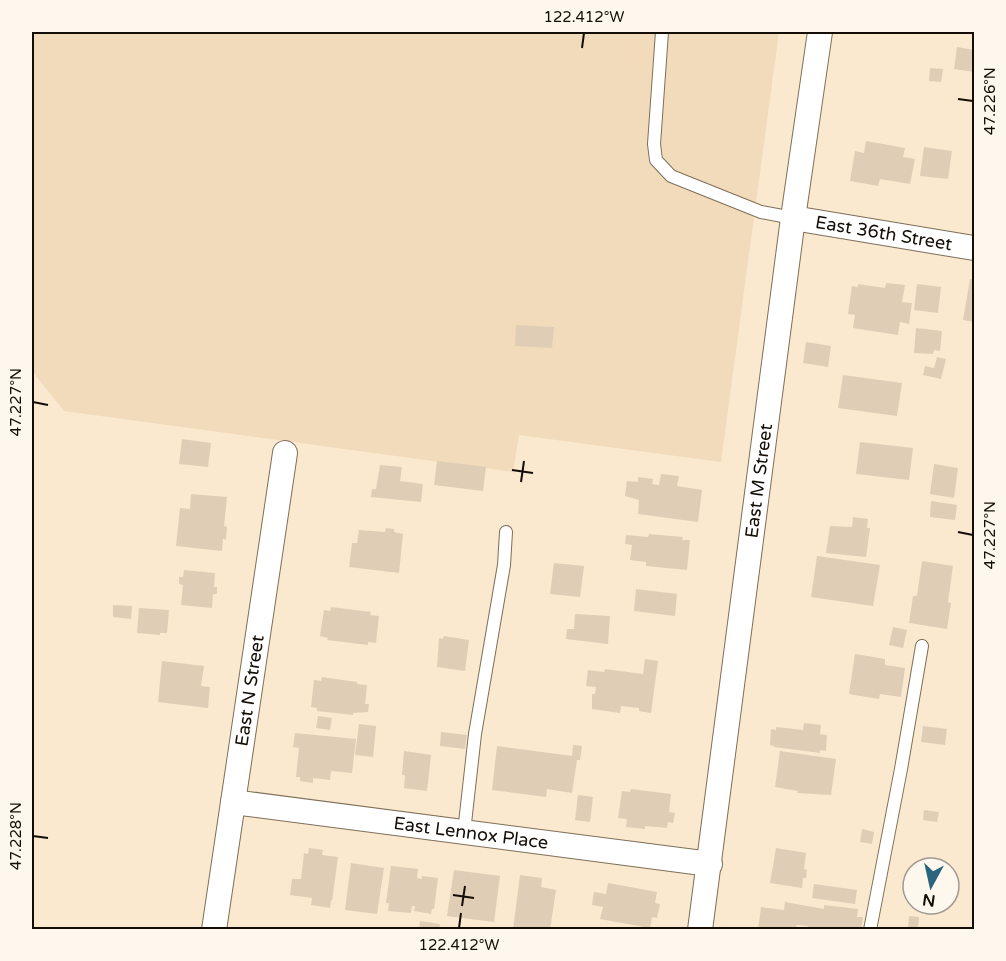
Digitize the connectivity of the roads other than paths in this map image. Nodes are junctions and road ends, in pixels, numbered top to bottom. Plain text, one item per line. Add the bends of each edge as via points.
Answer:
1 (662, 32) edge
2 (820, 32) edge
3 (793, 218) junction
4 (974, 248) edge
5 (285, 453) dead end
6 (506, 532) dead end
7 (922, 646) dead end
8 (233, 802) junction
9 (464, 832) junction
10 (710, 864) junction
11 (214, 930) edge
12 (700, 930) edge
13 (870, 930) edge

1 - 3 lane via 656,159 672,176 761,212
2 - 3 street, East M Street
3 - 4 street, East 36th Street
3 - 10 street, East M Street
5 - 8 street, East N Street
6 - 9 lane
7 - 13 lane
8 - 9 street, East Lennox Place
8 - 11 street, East N Street
9 - 10 street, East Lennox Place
10 - 12 street, East M Street

